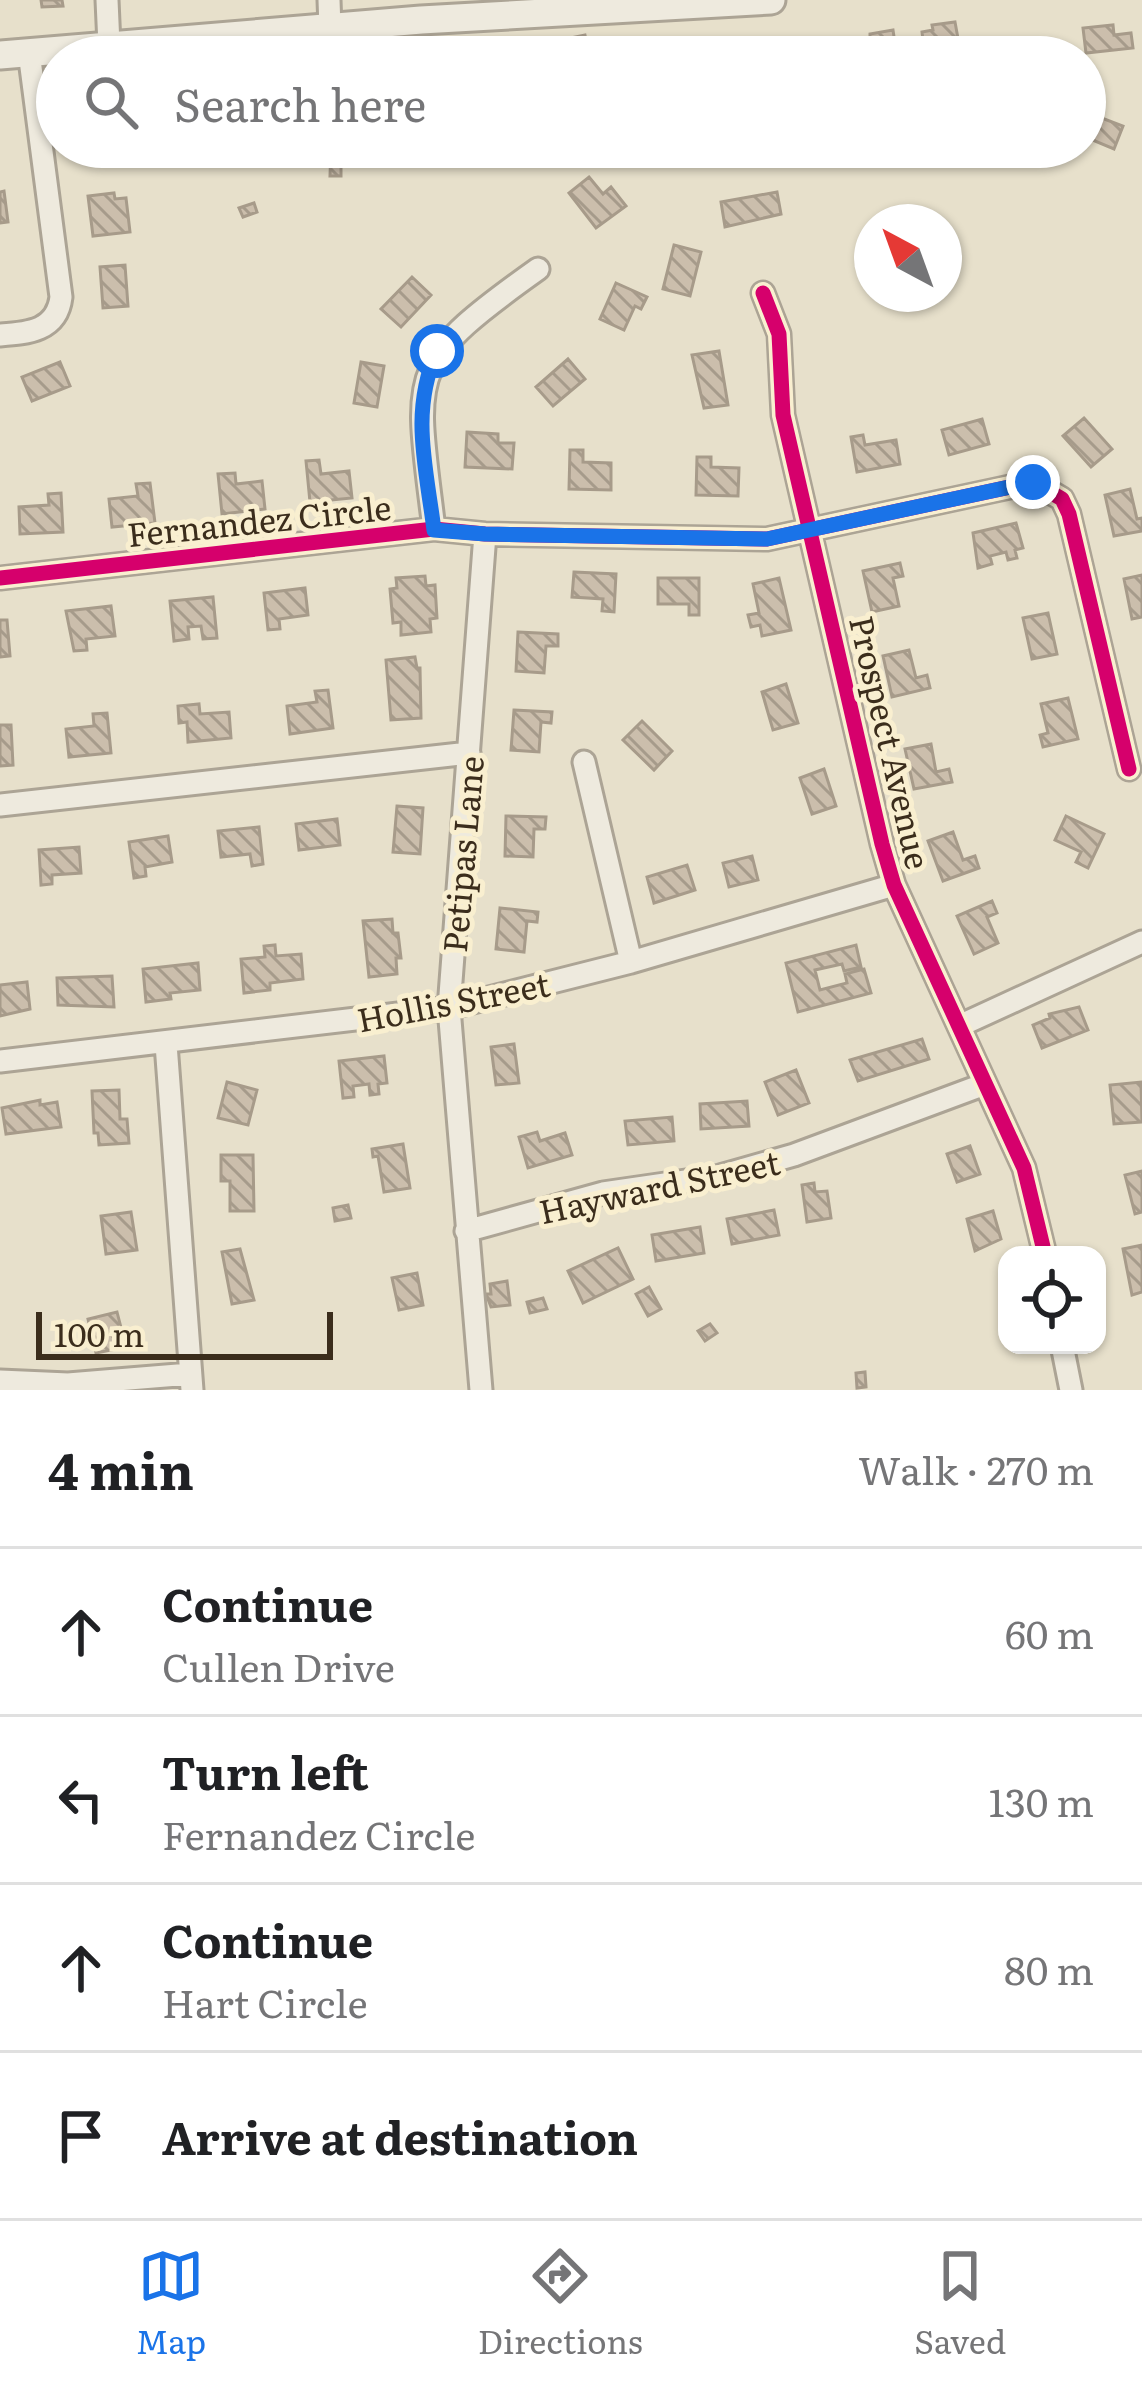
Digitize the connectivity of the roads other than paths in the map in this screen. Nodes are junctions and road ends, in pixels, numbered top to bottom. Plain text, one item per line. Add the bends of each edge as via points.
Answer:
1 (107, 0) edge
2 (772, 0) edge
3 (549, 6) edge
4 (330, 14) edge
5 (109, 36) edge
6 (174, 36) edge
7 (36, 51) edge
8 (29, 52) junction
9 (0, 56) edge
10 (36, 106) edge
11 (44, 168) edge
12 (538, 269) dead end
13 (763, 293) dead end
14 (0, 335) edge
15 (434, 530) junction
16 (812, 532) junction
17 (485, 534) junction
18 (0, 578) edge
19 (470, 753) junction
20 (584, 762) dead end
21 (1129, 769) dead end
22 (0, 805) edge
23 (894, 885) junction
24 (1142, 942) edge
25 (631, 962) junction
26 (449, 1007) junction
27 (959, 1025) junction
28 (166, 1044) junction
29 (0, 1061) edge
30 (986, 1084) junction
31 (466, 1231) junction
32 (1043, 1246) edge
33 (1064, 1354) edge
34 (0, 1381) edge
35 (191, 1382) edge
36 (481, 1390) edge
37 (1071, 1390) edge

1 - 5 street
2 - 3 street
3 - 4 street
4 - 6 street
7 - 8 street
8 - 9 street
8 - 10 street
11 - 14 street via 61,297 56,316 30,332
12 - 15 street via 456,330 424,380 419,413
13 - 16 street, Prospect Avenue via 779,334 783,415
15 - 17 street, Fernandez Circle
15 - 18 street, Fernandez Circle
16 - 17 street, Fernandez Circle via 767,539
16 - 21 street, Fernandez Circle via 1008,485 1051,488 1070,514
16 - 23 street, Prospect Avenue
17 - 19 street, Petipas Lane
19 - 22 street
19 - 26 street, Petipas Lane
20 - 25 street
23 - 25 street, Hollis Street
23 - 27 street, Prospect Avenue
24 - 27 street
25 - 26 street, Hollis Street
26 - 28 street, Hollis Street
26 - 31 street, Petipas Lane
27 - 30 street, Prospect Avenue
28 - 29 street, Hollis Street
28 - 35 street
30 - 31 street, Hayward Street via 720,1176 603,1193
30 - 32 street, Prospect Avenue via 1024,1168
31 - 36 street, Petipas Lane
33 - 37 street
34 - 35 street

